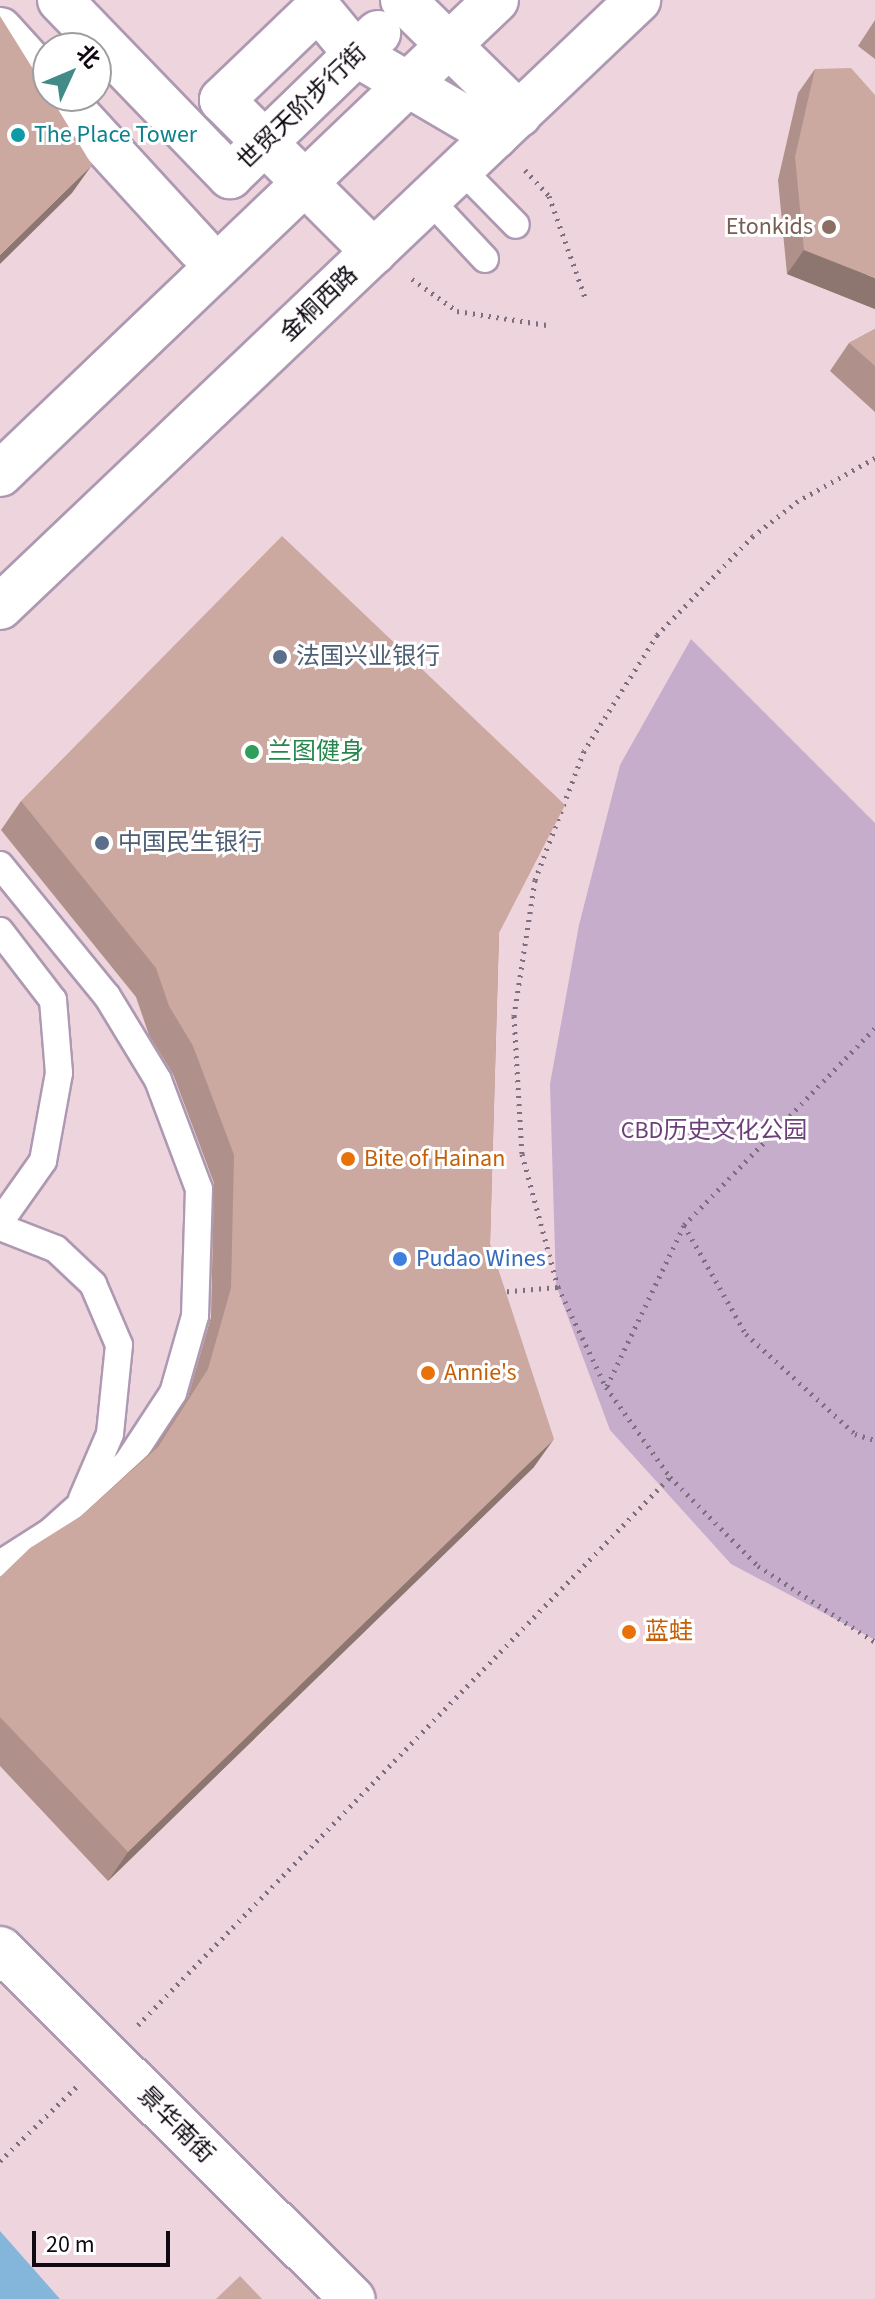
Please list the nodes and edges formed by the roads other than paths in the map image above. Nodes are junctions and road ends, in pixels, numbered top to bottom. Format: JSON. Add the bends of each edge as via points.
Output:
{"nodes":[{"id":1,"x":60,"y":0,"type":"edge"},
{"id":2,"x":346,"y":0,"type":"edge"},
{"id":3,"x":403,"y":0,"type":"edge"},
{"id":4,"x":496,"y":0,"type":"edge"},
{"id":5,"x":638,"y":0,"type":"edge"},
{"id":6,"x":0,"y":30,"type":"edge"},
{"id":7,"x":449,"y":45,"type":"junction"},
{"id":8,"x":356,"y":54,"type":"junction"},
{"id":9,"x":32,"y":65,"type":"edge"},
{"id":10,"x":408,"y":85,"type":"junction"},
{"id":11,"x":75,"y":112,"type":"edge"},
{"id":12,"x":507,"y":125,"type":"junction"},
{"id":13,"x":265,"y":142,"type":"junction"},
{"id":14,"x":461,"y":169,"type":"junction"},
{"id":15,"x":305,"y":182,"type":"junction"},
{"id":16,"x":429,"y":199,"type":"junction"},
{"id":17,"x":516,"y":225,"type":"dead end"},
{"id":18,"x":200,"y":249,"type":"dead end"},
{"id":19,"x":374,"y":252,"type":"junction"},
{"id":20,"x":485,"y":259,"type":"dead end"},
{"id":21,"x":0,"y":474,"type":"edge"},
{"id":22,"x":0,"y":607,"type":"edge"},
{"id":23,"x":0,"y":865,"type":"edge"},
{"id":24,"x":0,"y":931,"type":"edge"},
{"id":25,"x":0,"y":1225,"type":"edge"},
{"id":26,"x":79,"y":1506,"type":"junction"},
{"id":27,"x":0,"y":1564,"type":"edge"},
{"id":28,"x":0,"y":1949,"type":"edge"},
{"id":29,"x":353,"y":2299,"type":"edge"}],
"edges":[{"from":1,"to":13,"type":"street","name":"世贸天阶步行街","via":[[230,176]]},
{"from":2,"to":8,"type":"street","name":"世贸天阶步行街","via":[[378,33]]},
{"from":3,"to":7,"type":"street"},
{"from":4,"to":7,"type":"street"},
{"from":5,"to":12,"type":"street","name":"金桐西路"},
{"from":6,"to":9,"type":"street"},
{"from":7,"to":10,"type":"street"},
{"from":7,"to":12,"type":"street"},
{"from":8,"to":10,"type":"street"},
{"from":8,"to":13,"type":"street","name":"世贸天阶步行街"},
{"from":8,"to":13,"type":"street","via":[[318,8],[222,100]]},
{"from":10,"to":12,"type":"street"},
{"from":10,"to":15,"type":"street"},
{"from":11,"to":18,"type":"street"},
{"from":12,"to":14,"type":"street","name":"金桐西路"},
{"from":13,"to":15,"type":"street"},
{"from":14,"to":16,"type":"street","name":"金桐西路"},
{"from":14,"to":17,"type":"lane"},
{"from":15,"to":19,"type":"street"},
{"from":15,"to":21,"type":"street"},
{"from":16,"to":19,"type":"street","name":"金桐西路"},
{"from":16,"to":20,"type":"lane"},
{"from":19,"to":22,"type":"street","name":"金桐西路"},
{"from":23,"to":26,"type":"lane","via":[[107,996],[158,1080],[199,1189],[195,1316],[173,1393],[127,1463]]},
{"from":24,"to":25,"type":"lane","via":[[53,1000],[59,1073],[43,1161]]},
{"from":25,"to":26,"type":"lane","via":[[56,1249],[93,1284],[119,1345],[110,1434]]},
{"from":26,"to":27,"type":"lane"},
{"from":28,"to":29,"type":"street","name":"景华南街"}]}
